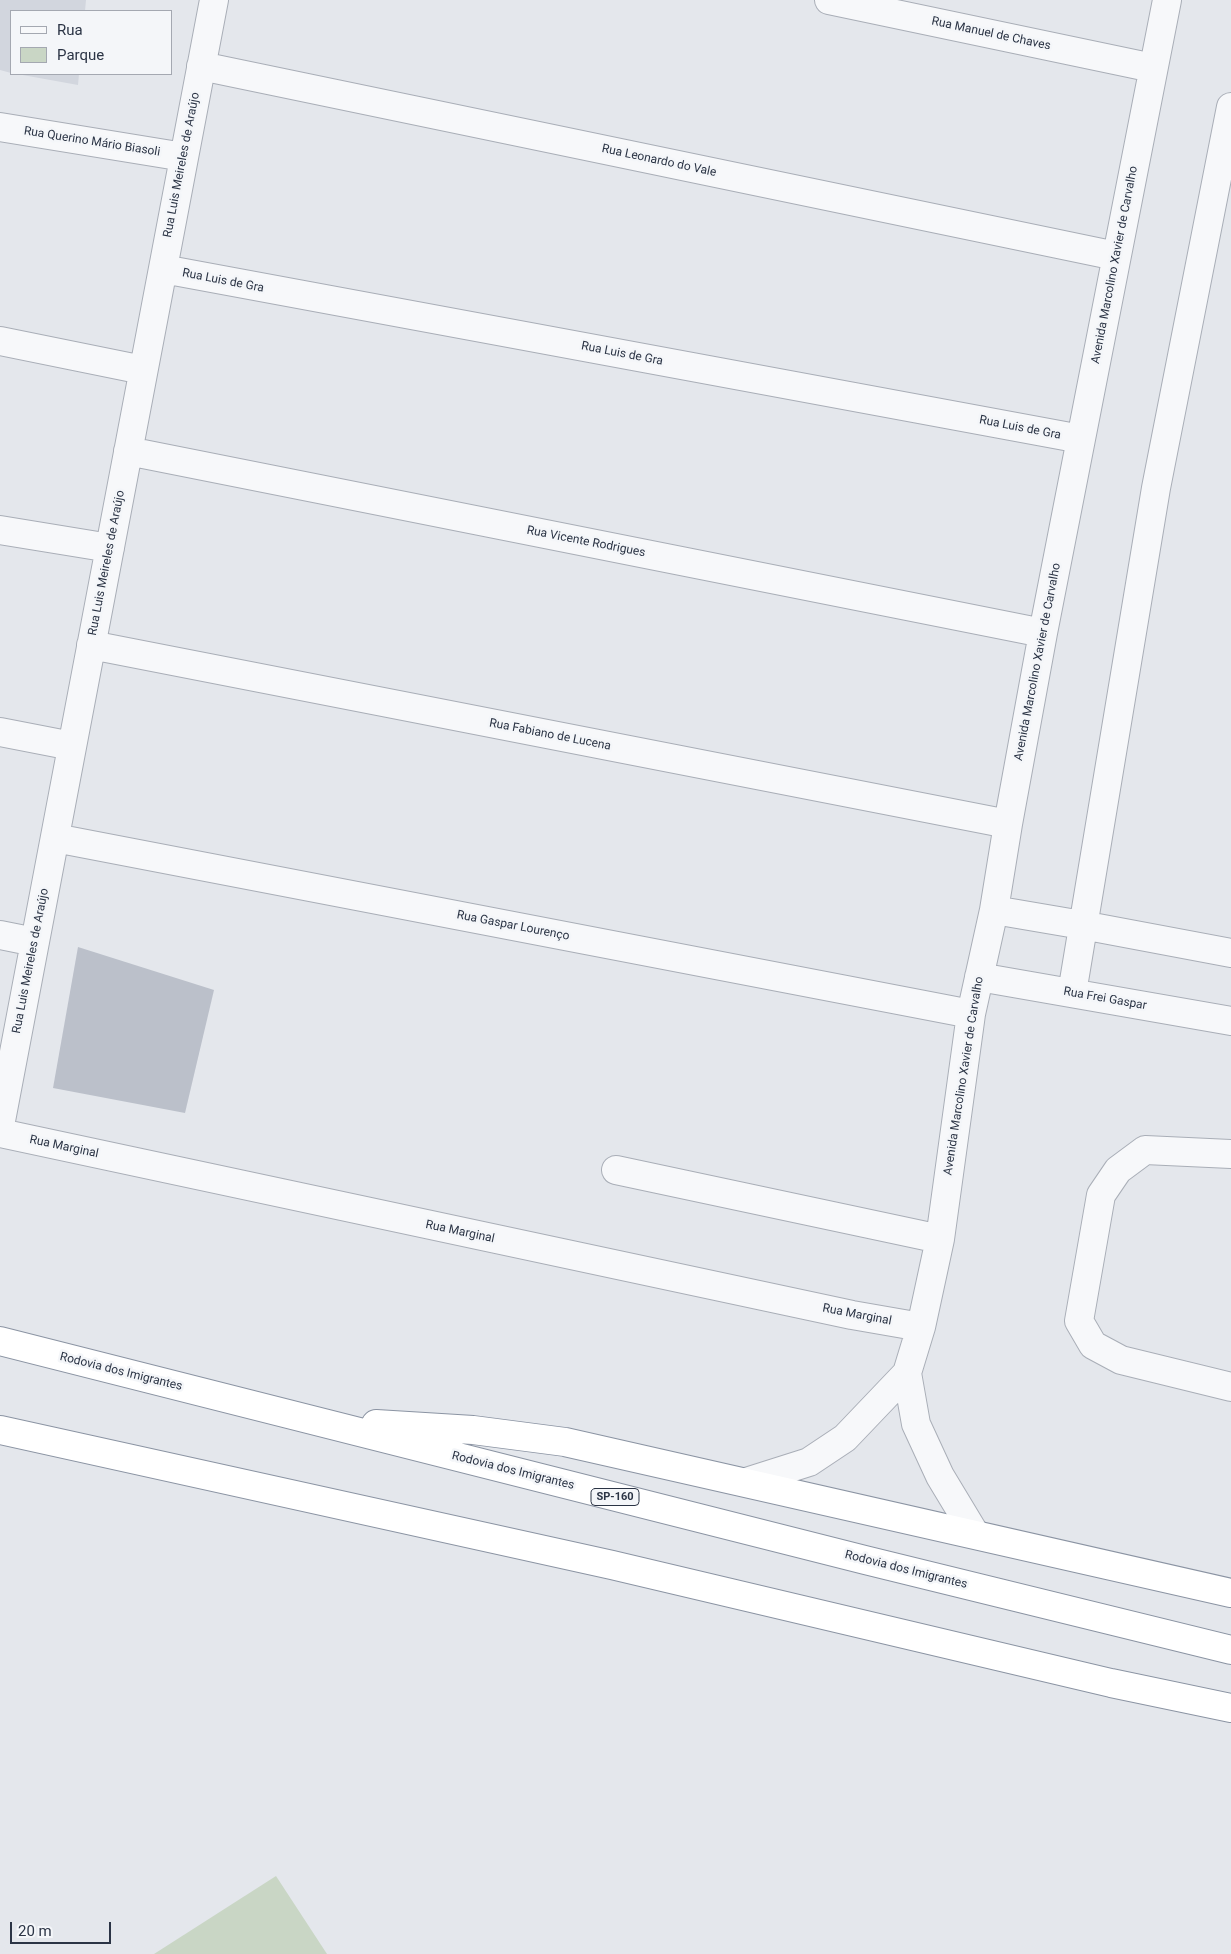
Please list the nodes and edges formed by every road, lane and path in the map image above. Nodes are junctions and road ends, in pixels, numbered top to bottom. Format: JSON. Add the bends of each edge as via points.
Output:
{"nodes":[{"id":1,"x":214,"y":0,"type":"edge"},
{"id":2,"x":829,"y":0,"type":"edge"},
{"id":3,"x":1166,"y":0,"type":"edge"},
{"id":4,"x":201,"y":66,"type":"junction"},
{"id":5,"x":1153,"y":68,"type":"junction"},
{"id":6,"x":1231,"y":107,"type":"edge"},
{"id":7,"x":0,"y":127,"type":"edge"},
{"id":8,"x":184,"y":157,"type":"junction"},
{"id":9,"x":1116,"y":256,"type":"junction"},
{"id":10,"x":163,"y":269,"type":"junction"},
{"id":11,"x":0,"y":341,"type":"edge"},
{"id":12,"x":143,"y":370,"type":"junction"},
{"id":13,"x":1080,"y":439,"type":"junction"},
{"id":14,"x":128,"y":451,"type":"junction"},
{"id":15,"x":0,"y":530,"type":"edge"},
{"id":16,"x":110,"y":548,"type":"junction"},
{"id":17,"x":1043,"y":634,"type":"junction"},
{"id":18,"x":91,"y":645,"type":"junction"},
{"id":19,"x":0,"y":732,"type":"edge"},
{"id":20,"x":72,"y":746,"type":"junction"},
{"id":21,"x":1008,"y":824,"type":"junction"},
{"id":22,"x":55,"y":838,"type":"junction"},
{"id":23,"x":994,"y":910,"type":"junction"},
{"id":24,"x":1082,"y":924,"type":"junction"},
{"id":25,"x":0,"y":935,"type":"edge"},
{"id":26,"x":35,"y":942,"type":"junction"},
{"id":27,"x":1231,"y":953,"type":"edge"},
{"id":28,"x":978,"y":977,"type":"junction"},
{"id":29,"x":1072,"y":993,"type":"junction"},
{"id":30,"x":971,"y":1014,"type":"junction"},
{"id":31,"x":1231,"y":1021,"type":"edge"},
{"id":32,"x":0,"y":1126,"type":"edge"},
{"id":33,"x":0,"y":1133,"type":"edge"},
{"id":34,"x":1231,"y":1154,"type":"edge"},
{"id":35,"x":616,"y":1170,"type":"dead end"},
{"id":36,"x":940,"y":1239,"type":"junction"},
{"id":37,"x":921,"y":1327,"type":"junction"},
{"id":38,"x":0,"y":1341,"type":"edge"},
{"id":39,"x":907,"y":1373,"type":"junction"},
{"id":40,"x":1231,"y":1387,"type":"edge"},
{"id":41,"x":314,"y":1421,"type":"junction"},
{"id":42,"x":0,"y":1430,"type":"edge"},
{"id":43,"x":746,"y":1482,"type":"junction"},
{"id":44,"x":975,"y":1534,"type":"junction"},
{"id":45,"x":1231,"y":1593,"type":"edge"},
{"id":46,"x":1231,"y":1650,"type":"edge"},
{"id":47,"x":1231,"y":1708,"type":"edge"}],
"edges":[{"from":1,"to":4,"type":"street","name":"Rua Luis Meireles de Araújo"},
{"from":2,"to":5,"type":"street","name":"Rua Manuel de Chaves"},
{"from":3,"to":5,"type":"street","name":"Avenida Marcolino Xavier de Carvalho"},
{"from":4,"to":8,"type":"street","name":"Rua Luis Meireles de Araújo"},
{"from":4,"to":9,"type":"street","name":"Rua Leonardo do Vale"},
{"from":5,"to":9,"type":"street","name":"Avenida Marcolino Xavier de Carvalho"},
{"from":6,"to":24,"type":"street","via":[[1156,488]]},
{"from":7,"to":8,"type":"street","name":"Rua Querino Mário Biasoli"},
{"from":8,"to":10,"type":"street","name":"Rua Luis Meireles de Araújo"},
{"from":9,"to":13,"type":"street","name":"Avenida Marcolino Xavier de Carvalho"},
{"from":10,"to":12,"type":"street","name":"Rua Luis Meireles de Araújo"},
{"from":10,"to":13,"type":"street","name":"Rua Luis de Gra"},
{"from":11,"to":12,"type":"street"},
{"from":12,"to":14,"type":"street","name":"Rua Luis Meireles de Araújo"},
{"from":13,"to":17,"type":"street","name":"Avenida Marcolino Xavier de Carvalho"},
{"from":14,"to":16,"type":"street","name":"Rua Luis Meireles de Araújo"},
{"from":14,"to":17,"type":"street","name":"Rua Vicente Rodrigues"},
{"from":15,"to":16,"type":"street"},
{"from":16,"to":18,"type":"street","name":"Rua Luis Meireles de Araújo"},
{"from":17,"to":21,"type":"street","name":"Avenida Marcolino Xavier de Carvalho"},
{"from":18,"to":20,"type":"street","name":"Rua Luis Meireles de Araújo"},
{"from":18,"to":21,"type":"street","name":"Rua Fabiano de Lucena"},
{"from":19,"to":20,"type":"street"},
{"from":20,"to":22,"type":"street","name":"Rua Luis Meireles de Araújo"},
{"from":21,"to":23,"type":"street","name":"Avenida Marcolino Xavier de Carvalho"},
{"from":22,"to":26,"type":"street","name":"Rua Luis Meireles de Araújo"},
{"from":22,"to":30,"type":"street","name":"Rua Gaspar Lourenço"},
{"from":23,"to":24,"type":"street"},
{"from":23,"to":28,"type":"street","name":"Avenida Marcolino Xavier de Carvalho"},
{"from":24,"to":27,"type":"street"},
{"from":24,"to":29,"type":"street"},
{"from":25,"to":26,"type":"street"},
{"from":26,"to":32,"type":"street","name":"Rua Luis Meireles de Araújo"},
{"from":28,"to":29,"type":"street","name":"Rua Frei Gaspar"},
{"from":28,"to":30,"type":"street","name":"Avenida Marcolino Xavier de Carvalho"},
{"from":29,"to":31,"type":"street","name":"Rua Frei Gaspar"},
{"from":30,"to":36,"type":"street","name":"Avenida Marcolino Xavier de Carvalho"},
{"from":33,"to":37,"type":"street","name":"Rua Marginal"},
{"from":34,"to":40,"type":"street","via":[[1145,1150],[1118,1170],[1101,1195],[1080,1321],[1093,1345],[1121,1360]]},
{"from":35,"to":36,"type":"street"},
{"from":36,"to":37,"type":"street","name":"Avenida Marcolino Xavier de Carvalho"},
{"from":37,"to":39,"type":"street","name":"Avenida Marcolino Xavier de Carvalho"},
{"from":38,"to":41,"type":"highway","name":"Rodovia dos Imigrantes","number":"SP-160"},
{"from":39,"to":43,"type":"street","via":[[844,1438],[809,1462]]},
{"from":39,"to":44,"type":"street","via":[[916,1424],[940,1476]]},
{"from":41,"to":43,"type":"highway","via":[[473,1430],[565,1442]]},
{"from":41,"to":46,"type":"highway","name":"Rodovia dos Imigrantes","number":"SP-160"},
{"from":42,"to":47,"type":"highway","via":[[612,1565],[1111,1683]]},
{"from":43,"to":44,"type":"highway"},
{"from":44,"to":45,"type":"highway"}]}
